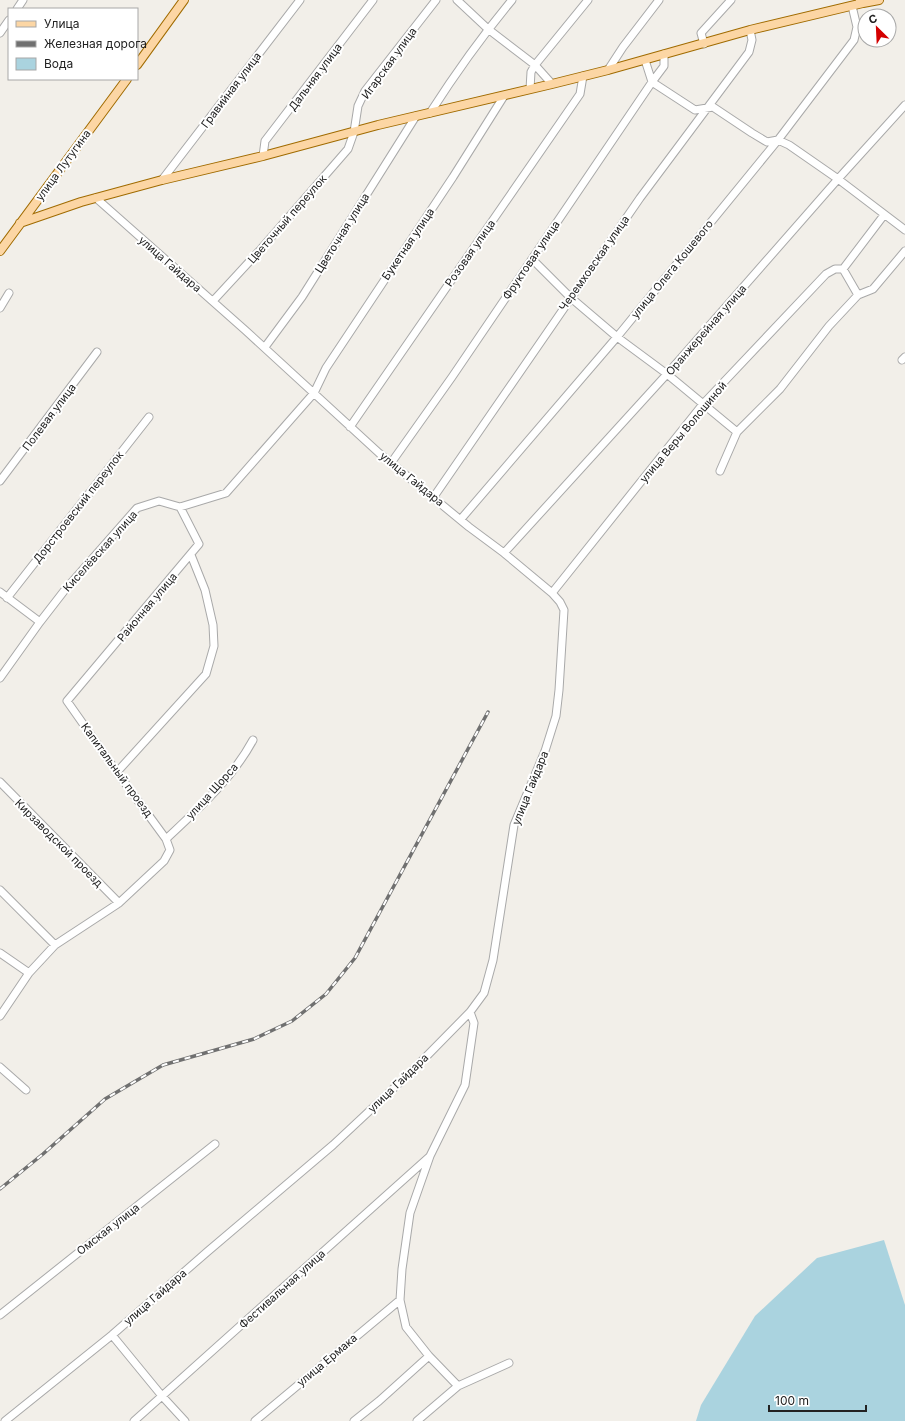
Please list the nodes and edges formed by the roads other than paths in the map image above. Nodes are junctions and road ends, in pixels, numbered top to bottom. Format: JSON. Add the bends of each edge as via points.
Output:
{"nodes":[{"id":1,"x":184,"y":0,"type":"edge"},
{"id":2,"x":300,"y":0,"type":"edge"},
{"id":3,"x":373,"y":0,"type":"edge"},
{"id":4,"x":436,"y":0,"type":"edge"},
{"id":5,"x":457,"y":0,"type":"edge"},
{"id":6,"x":512,"y":0,"type":"edge"},
{"id":7,"x":588,"y":0,"type":"edge"},
{"id":8,"x":659,"y":0,"type":"edge"},
{"id":9,"x":731,"y":0,"type":"edge"},
{"id":10,"x":879,"y":0,"type":"edge"},
{"id":11,"x":861,"y":2,"type":"edge"},
{"id":12,"x":852,"y":6,"type":"junction"},
{"id":13,"x":8,"y":21,"type":"edge"},
{"id":14,"x":488,"y":29,"type":"junction"},
{"id":15,"x":750,"y":30,"type":"junction"},
{"id":16,"x":0,"y":33,"type":"edge"},
{"id":17,"x":704,"y":44,"type":"junction"},
{"id":18,"x":664,"y":54,"type":"junction"},
{"id":19,"x":645,"y":60,"type":"junction"},
{"id":20,"x":138,"y":64,"type":"edge"},
{"id":21,"x":535,"y":65,"type":"junction"},
{"id":22,"x":608,"y":70,"type":"junction"},
{"id":23,"x":583,"y":76,"type":"junction"},
{"id":24,"x":126,"y":80,"type":"edge"},
{"id":25,"x":652,"y":82,"type":"junction"},
{"id":26,"x":552,"y":84,"type":"junction"},
{"id":27,"x":530,"y":90,"type":"junction"},
{"id":28,"x":504,"y":96,"type":"junction"},
{"id":29,"x":905,"y":105,"type":"edge"},
{"id":30,"x":707,"y":108,"type":"junction"},
{"id":31,"x":430,"y":113,"type":"junction"},
{"id":32,"x":416,"y":116,"type":"junction"},
{"id":33,"x":354,"y":132,"type":"junction"},
{"id":34,"x":778,"y":140,"type":"junction"},
{"id":35,"x":263,"y":156,"type":"junction"},
{"id":36,"x":838,"y":179,"type":"junction"},
{"id":37,"x":162,"y":180,"type":"junction"},
{"id":38,"x":96,"y":198,"type":"junction"},
{"id":39,"x":884,"y":214,"type":"junction"},
{"id":40,"x":20,"y":223,"type":"junction"},
{"id":41,"x":905,"y":230,"type":"edge"},
{"id":42,"x":0,"y":251,"type":"edge"},
{"id":43,"x":905,"y":251,"type":"edge"},
{"id":44,"x":532,"y":259,"type":"junction"},
{"id":45,"x":843,"y":269,"type":"junction"},
{"id":46,"x":10,"y":293,"type":"dead end"},
{"id":47,"x":858,"y":295,"type":"junction"},
{"id":48,"x":570,"y":298,"type":"junction"},
{"id":49,"x":213,"y":301,"type":"junction"},
{"id":50,"x":0,"y":308,"type":"edge"},
{"id":51,"x":617,"y":337,"type":"junction"},
{"id":52,"x":264,"y":347,"type":"junction"},
{"id":53,"x":97,"y":352,"type":"dead end"},
{"id":54,"x":667,"y":374,"type":"junction"},
{"id":55,"x":314,"y":393,"type":"junction"},
{"id":56,"x":704,"y":404,"type":"junction"},
{"id":57,"x":149,"y":418,"type":"dead end"},
{"id":58,"x":350,"y":427,"type":"junction"},
{"id":59,"x":737,"y":432,"type":"junction"},
{"id":60,"x":391,"y":463,"type":"junction"},
{"id":61,"x":720,"y":471,"type":"dead end"},
{"id":62,"x":0,"y":481,"type":"edge"},
{"id":63,"x":433,"y":498,"type":"junction"},
{"id":64,"x":180,"y":507,"type":"junction"},
{"id":65,"x":461,"y":519,"type":"junction"},
{"id":66,"x":504,"y":554,"type":"junction"},
{"id":67,"x":191,"y":555,"type":"junction"},
{"id":68,"x":0,"y":592,"type":"edge"},
{"id":69,"x":552,"y":593,"type":"junction"},
{"id":70,"x":7,"y":598,"type":"junction"},
{"id":71,"x":40,"y":622,"type":"junction"},
{"id":72,"x":0,"y":678,"type":"edge"},
{"id":73,"x":67,"y":701,"type":"joint"},
{"id":74,"x":253,"y":740,"type":"dead end"},
{"id":75,"x":117,"y":772,"type":"junction"},
{"id":76,"x":0,"y":782,"type":"edge"},
{"id":77,"x":166,"y":839,"type":"junction"},
{"id":78,"x":0,"y":890,"type":"edge"},
{"id":79,"x":119,"y":903,"type":"junction"},
{"id":80,"x":55,"y":945,"type":"junction"},
{"id":81,"x":0,"y":953,"type":"edge"},
{"id":82,"x":29,"y":973,"type":"junction"},
{"id":83,"x":470,"y":1012,"type":"junction"},
{"id":84,"x":0,"y":1016,"type":"edge"},
{"id":85,"x":0,"y":1067,"type":"edge"},
{"id":86,"x":26,"y":1090,"type":"dead end"},
{"id":87,"x":215,"y":1144,"type":"dead end"},
{"id":88,"x":430,"y":1156,"type":"junction"},
{"id":89,"x":400,"y":1300,"type":"junction"},
{"id":90,"x":0,"y":1315,"type":"edge"},
{"id":91,"x":112,"y":1336,"type":"junction"},
{"id":92,"x":429,"y":1356,"type":"junction"},
{"id":93,"x":509,"y":1363,"type":"dead end"},
{"id":94,"x":458,"y":1386,"type":"junction"},
{"id":95,"x":162,"y":1396,"type":"junction"},
{"id":96,"x":4,"y":1421,"type":"edge"},
{"id":97,"x":134,"y":1421,"type":"edge"},
{"id":98,"x":185,"y":1421,"type":"edge"},
{"id":99,"x":255,"y":1421,"type":"edge"},
{"id":100,"x":354,"y":1421,"type":"edge"},
{"id":101,"x":417,"y":1421,"type":"edge"}],
"edges":[{"from":1,"to":20,"type":"main road"},
{"from":2,"to":37,"type":"street","name":"Гравийная улица"},
{"from":3,"to":35,"type":"street","name":"Дальняя улица","via":[[266,141]]},
{"from":4,"to":33,"type":"street","name":"Игарская улица","via":[[365,92],[358,106]]},
{"from":5,"to":14,"type":"street"},
{"from":6,"to":14,"type":"street"},
{"from":7,"to":21,"type":"street"},
{"from":8,"to":22,"type":"street"},
{"from":9,"to":17,"type":"street","via":[[702,34]]},
{"from":10,"to":11,"type":"main road"},
{"from":11,"to":12,"type":"main road"},
{"from":12,"to":15,"type":"main road"},
{"from":12,"to":34,"type":"street","name":"улица Олега Кошевого","via":[[857,27],[854,40]]},
{"from":13,"to":16,"type":"street"},
{"from":14,"to":21,"type":"street"},
{"from":14,"to":31,"type":"street"},
{"from":15,"to":17,"type":"main road"},
{"from":15,"to":30,"type":"street","name":"Черемховская улица","via":[[752,40],[749,52]]},
{"from":17,"to":18,"type":"main road"},
{"from":18,"to":19,"type":"main road"},
{"from":18,"to":25,"type":"street","name":"Фруктовая улица","via":[[664,66]]},
{"from":19,"to":22,"type":"main road"},
{"from":19,"to":25,"type":"street"},
{"from":21,"to":26,"type":"street"},
{"from":21,"to":27,"type":"street","via":[[531,72]]},
{"from":22,"to":23,"type":"main road"},
{"from":23,"to":26,"type":"main road"},
{"from":23,"to":58,"type":"street","name":"Розовая улица","via":[[580,94]]},
{"from":24,"to":40,"type":"main road","name":"улица Лутугина"},
{"from":25,"to":30,"type":"street","via":[[695,110]]},
{"from":25,"to":44,"type":"street","name":"Фруктовая улица"},
{"from":26,"to":27,"type":"main road"},
{"from":27,"to":28,"type":"main road"},
{"from":28,"to":31,"type":"main road"},
{"from":28,"to":55,"type":"street","name":"Букетная улица","via":[[453,178],[326,368]]},
{"from":29,"to":36,"type":"street","name":"Оранжерейная улица"},
{"from":30,"to":34,"type":"street","via":[[713,107],[767,142]]},
{"from":30,"to":48,"type":"street","name":"Черемховская улица"},
{"from":31,"to":32,"type":"main road"},
{"from":32,"to":33,"type":"main road"},
{"from":32,"to":52,"type":"street","name":"Цветочная улица","via":[[302,297]]},
{"from":33,"to":35,"type":"main road"},
{"from":33,"to":49,"type":"street","name":"Цветочный переулок","via":[[348,149]]},
{"from":34,"to":36,"type":"street"},
{"from":34,"to":51,"type":"street","name":"улица Олега Кошевого"},
{"from":35,"to":37,"type":"main road"},
{"from":36,"to":39,"type":"street"},
{"from":36,"to":54,"type":"street","name":"Оранжерейная улица"},
{"from":37,"to":38,"type":"main road"},
{"from":38,"to":40,"type":"main road"},
{"from":38,"to":49,"type":"street","name":"улица Гайдара"},
{"from":39,"to":41,"type":"street"},
{"from":39,"to":45,"type":"street"},
{"from":40,"to":42,"type":"main road","name":"улица Лутугина"},
{"from":43,"to":47,"type":"street","via":[[874,289]]},
{"from":44,"to":48,"type":"street"},
{"from":44,"to":60,"type":"street","name":"Фруктовая улица"},
{"from":45,"to":47,"type":"street"},
{"from":45,"to":56,"type":"street","name":"улица Веры Волошиной","via":[[835,269],[826,274]]},
{"from":46,"to":50,"type":"street"},
{"from":47,"to":59,"type":"street","via":[[829,326],[780,389]]},
{"from":48,"to":51,"type":"street"},
{"from":48,"to":63,"type":"street","name":"Черемховская улица"},
{"from":49,"to":52,"type":"street","name":"улица Гайдара"},
{"from":51,"to":54,"type":"street"},
{"from":51,"to":65,"type":"street","name":"улица Олега Кошевого"},
{"from":52,"to":55,"type":"street","name":"улица Гайдара"},
{"from":53,"to":62,"type":"street","name":"Полевая улица"},
{"from":54,"to":56,"type":"street"},
{"from":54,"to":66,"type":"street","name":"Оранжерейная улица"},
{"from":55,"to":58,"type":"street","name":"улица Гайдара"},
{"from":55,"to":64,"type":"street","via":[[226,493]]},
{"from":56,"to":59,"type":"street"},
{"from":56,"to":69,"type":"street","name":"улица Веры Волошиной"},
{"from":57,"to":70,"type":"street","name":"Дорстроевский переулок"},
{"from":58,"to":60,"type":"street","name":"улица Гайдара"},
{"from":59,"to":61,"type":"street"},
{"from":60,"to":63,"type":"street","name":"улица Гайдара"},
{"from":63,"to":65,"type":"street","name":"улица Гайдара"},
{"from":64,"to":67,"type":"street","name":"Районная улица","via":[[199,544]]},
{"from":64,"to":71,"type":"street","name":"Киселёвская улица","via":[[159,501],[137,508]]},
{"from":65,"to":66,"type":"street","name":"улица Гайдара"},
{"from":66,"to":69,"type":"street","name":"улица Гайдара"},
{"from":67,"to":73,"type":"street","name":"Районная улица"},
{"from":67,"to":75,"type":"street","via":[[205,590],[213,625],[214,646],[206,674]]},
{"from":68,"to":70,"type":"street"},
{"from":69,"to":83,"type":"street","name":"улица Гайдара","via":[[564,610],[556,716],[545,751],[514,825],[491,968],[484,993]]},
{"from":70,"to":71,"type":"street"},
{"from":71,"to":72,"type":"street","name":"Киселёвская улица"},
{"from":73,"to":75,"type":"street","name":"Капитальный проезд"},
{"from":74,"to":77,"type":"street","name":"улица Щорса","via":[[230,774],[200,808]]},
{"from":75,"to":77,"type":"street","name":"Капитальный проезд"},
{"from":76,"to":79,"type":"street","name":"Кирзаводской проезд"},
{"from":77,"to":79,"type":"street","via":[[170,850],[164,861]]},
{"from":78,"to":80,"type":"street"},
{"from":79,"to":80,"type":"street"},
{"from":80,"to":82,"type":"street"},
{"from":81,"to":82,"type":"street"},
{"from":82,"to":84,"type":"street"},
{"from":83,"to":88,"type":"street","via":[[474,1023],[465,1085]]},
{"from":83,"to":91,"type":"street","name":"улица Гайдара","via":[[410,1073],[333,1144]]},
{"from":85,"to":86,"type":"street"},
{"from":87,"to":90,"type":"street","name":"Омская улица"},
{"from":88,"to":89,"type":"street","via":[[410,1213]]},
{"from":88,"to":95,"type":"street","name":"Фестивальная улица"},
{"from":89,"to":92,"type":"street","via":[[406,1327]]},
{"from":89,"to":99,"type":"street","name":"улица Ермака"},
{"from":91,"to":95,"type":"street"},
{"from":91,"to":96,"type":"street","name":"улица Гайдара"},
{"from":92,"to":94,"type":"street"},
{"from":92,"to":100,"type":"street"},
{"from":93,"to":94,"type":"street"},
{"from":94,"to":101,"type":"street"},
{"from":95,"to":97,"type":"street","name":"Фестивальная улица"},
{"from":95,"to":98,"type":"street"}]}
